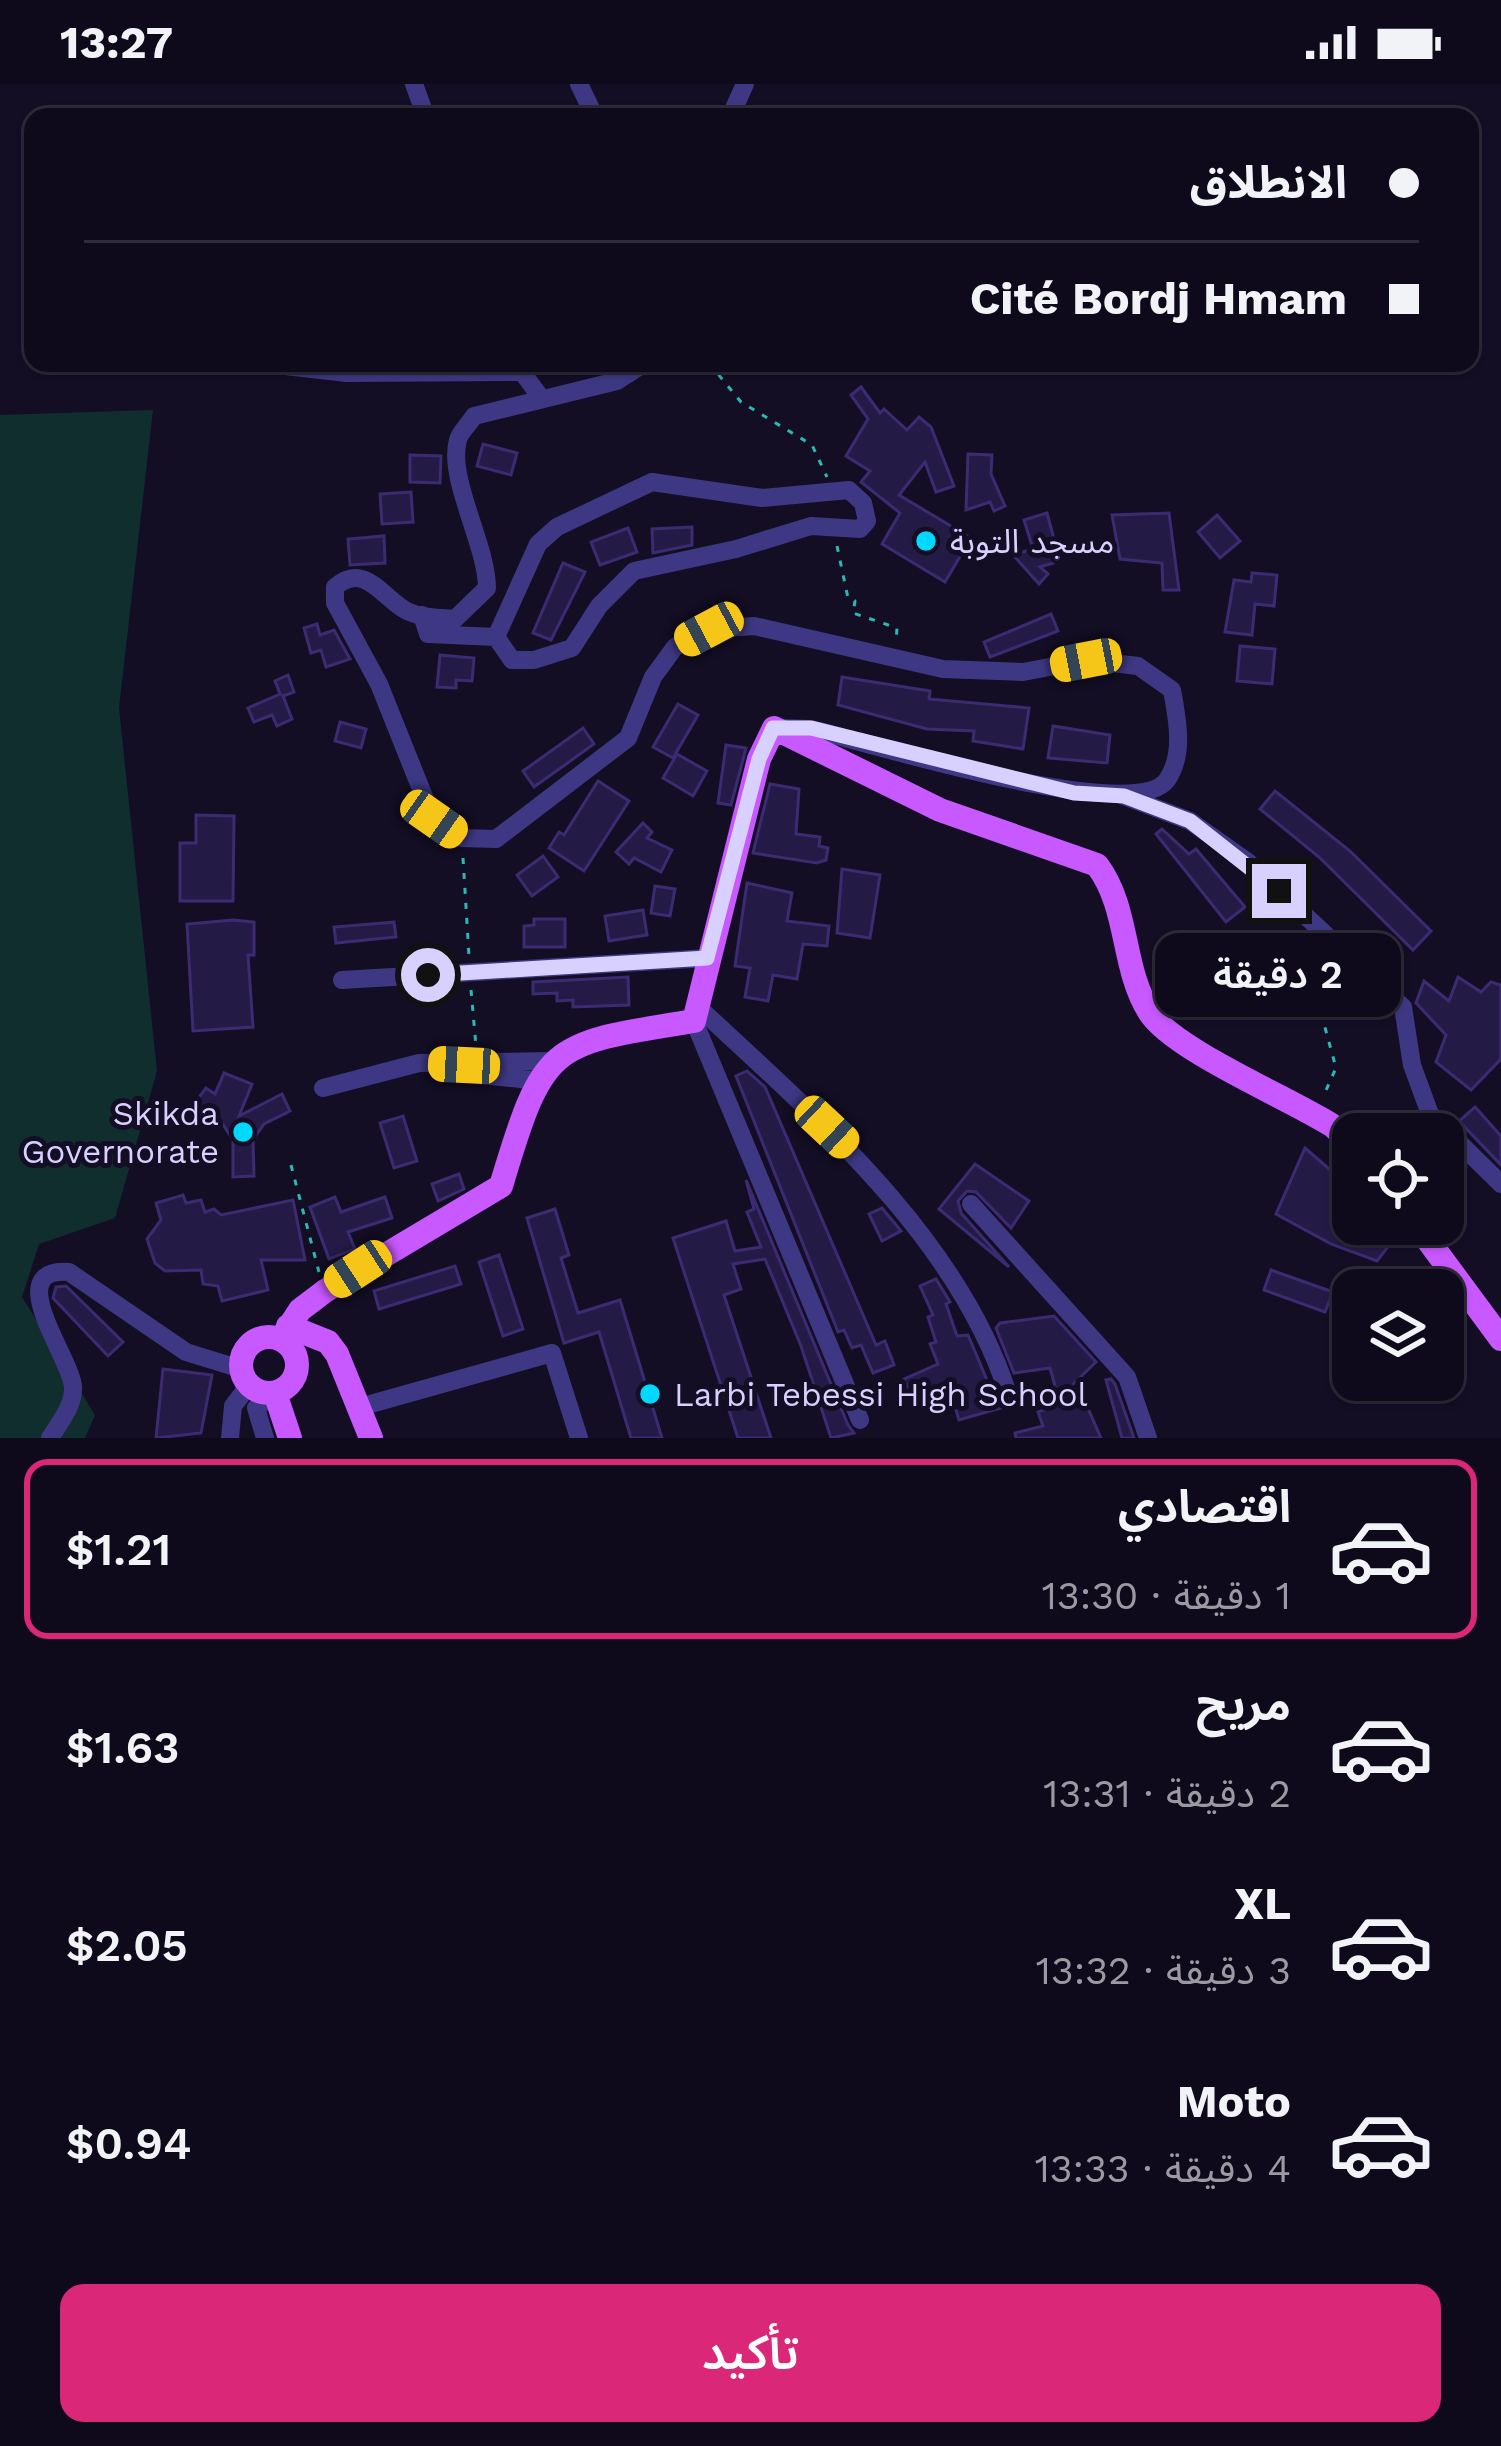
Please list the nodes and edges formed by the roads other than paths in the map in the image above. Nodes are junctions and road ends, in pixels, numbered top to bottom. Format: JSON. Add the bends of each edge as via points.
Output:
{"nodes":[{"id":1,"x":341,"y":372,"type":"edge"},
{"id":2,"x":522,"y":372,"type":"edge"},
{"id":3,"x":522,"y":372,"type":"edge"},
{"id":4,"x":632,"y":372,"type":"edge"},
{"id":5,"x":542,"y":399,"type":"junction"},
{"id":6,"x":422,"y":615,"type":"junction"},
{"id":7,"x":496,"y":638,"type":"junction"},
{"id":8,"x":773,"y":728,"type":"junction"},
{"id":9,"x":1124,"y":796,"type":"junction"},
{"id":10,"x":707,"y":958,"type":"junction"},
{"id":11,"x":342,"y":980,"type":"dead end"},
{"id":12,"x":695,"y":1013,"type":"junction"},
{"id":13,"x":546,"y":1071,"type":"junction"},
{"id":14,"x":323,"y":1088,"type":"dead end"},
{"id":15,"x":1332,"y":1128,"type":"edge"},
{"id":16,"x":1501,"y":1184,"type":"edge"},
{"id":17,"x":971,"y":1204,"type":"dead end"},
{"id":18,"x":1432,"y":1245,"type":"edge"},
{"id":19,"x":322,"y":1283,"type":"junction"},
{"id":20,"x":285,"y":1333,"type":"junction"},
{"id":21,"x":1501,"y":1339,"type":"edge"},
{"id":22,"x":328,"y":1342,"type":"junction"},
{"id":23,"x":245,"y":1377,"type":"junction"},
{"id":24,"x":275,"y":1393,"type":"junction"},
{"id":25,"x":1008,"y":1394,"type":"dead end"},
{"id":26,"x":360,"y":1407,"type":"junction"},
{"id":27,"x":860,"y":1420,"type":"dead end"},
{"id":28,"x":50,"y":1438,"type":"edge"},
{"id":29,"x":230,"y":1438,"type":"edge"},
{"id":30,"x":265,"y":1438,"type":"edge"},
{"id":31,"x":290,"y":1438,"type":"edge"},
{"id":32,"x":371,"y":1438,"type":"edge"},
{"id":33,"x":579,"y":1438,"type":"edge"},
{"id":34,"x":1148,"y":1438,"type":"edge"}],
"edges":[{"from":1,"to":2,"type":"street"},
{"from":3,"to":5,"type":"street"},
{"from":4,"to":5,"type":"street"},
{"from":5,"to":6,"type":"street","via":[[474,416],[458,439],[487,588],[455,620]]},
{"from":6,"to":7,"type":"street","via":[[428,634]]},
{"from":6,"to":9,"type":"street","via":[[364,579],[334,587],[434,819],[461,838],[496,839],[628,738],[675,647],[709,629],[754,626],[943,669],[1023,672],[1086,660],[1138,666],[1172,690],[1180,734],[1168,779]]},
{"from":7,"to":7,"type":"street","via":[[538,544],[557,526],[652,482],[762,498],[849,490],[863,503],[860,529],[811,526],[634,571],[557,656],[512,660]]},
{"from":8,"to":9,"type":"street","via":[[811,728],[1074,793]]},
{"from":8,"to":10,"type":"main road"},
{"from":8,"to":15,"type":"main road","via":[[940,810],[1097,865],[1112,884],[1152,1016]]},
{"from":9,"to":16,"type":"street","via":[[1190,821],[1248,862],[1403,1007],[1430,1114]]},
{"from":10,"to":11,"type":"street"},
{"from":10,"to":12,"type":"main road"},
{"from":12,"to":13,"type":"main road","via":[[576,1042]]},
{"from":12,"to":25,"type":"street","via":[[860,1157],[974,1312]]},
{"from":12,"to":27,"type":"street"},
{"from":13,"to":14,"type":"street","via":[[419,1063]]},
{"from":13,"to":19,"type":"main road","via":[[501,1186]]},
{"from":17,"to":34,"type":"street","via":[[1126,1377]]},
{"from":18,"to":21,"type":"main road"},
{"from":19,"to":20,"type":"main road"},
{"from":19,"to":22,"type":"main road"},
{"from":20,"to":22,"type":"main road"},
{"from":20,"to":23,"type":"main road","via":[[244,1352]]},
{"from":20,"to":24,"type":"main road","via":[[297,1368]]},
{"from":22,"to":26,"type":"main road"},
{"from":23,"to":24,"type":"main road"},
{"from":23,"to":28,"type":"street","via":[[186,1352],[69,1272],[49,1274],[35,1288],[33,1308],[71,1375],[73,1394]]},
{"from":23,"to":29,"type":"street"},
{"from":24,"to":30,"type":"street","via":[[256,1408]]},
{"from":24,"to":31,"type":"main road"},
{"from":26,"to":32,"type":"main road"},
{"from":26,"to":33,"type":"street","via":[[552,1353]]}]}
